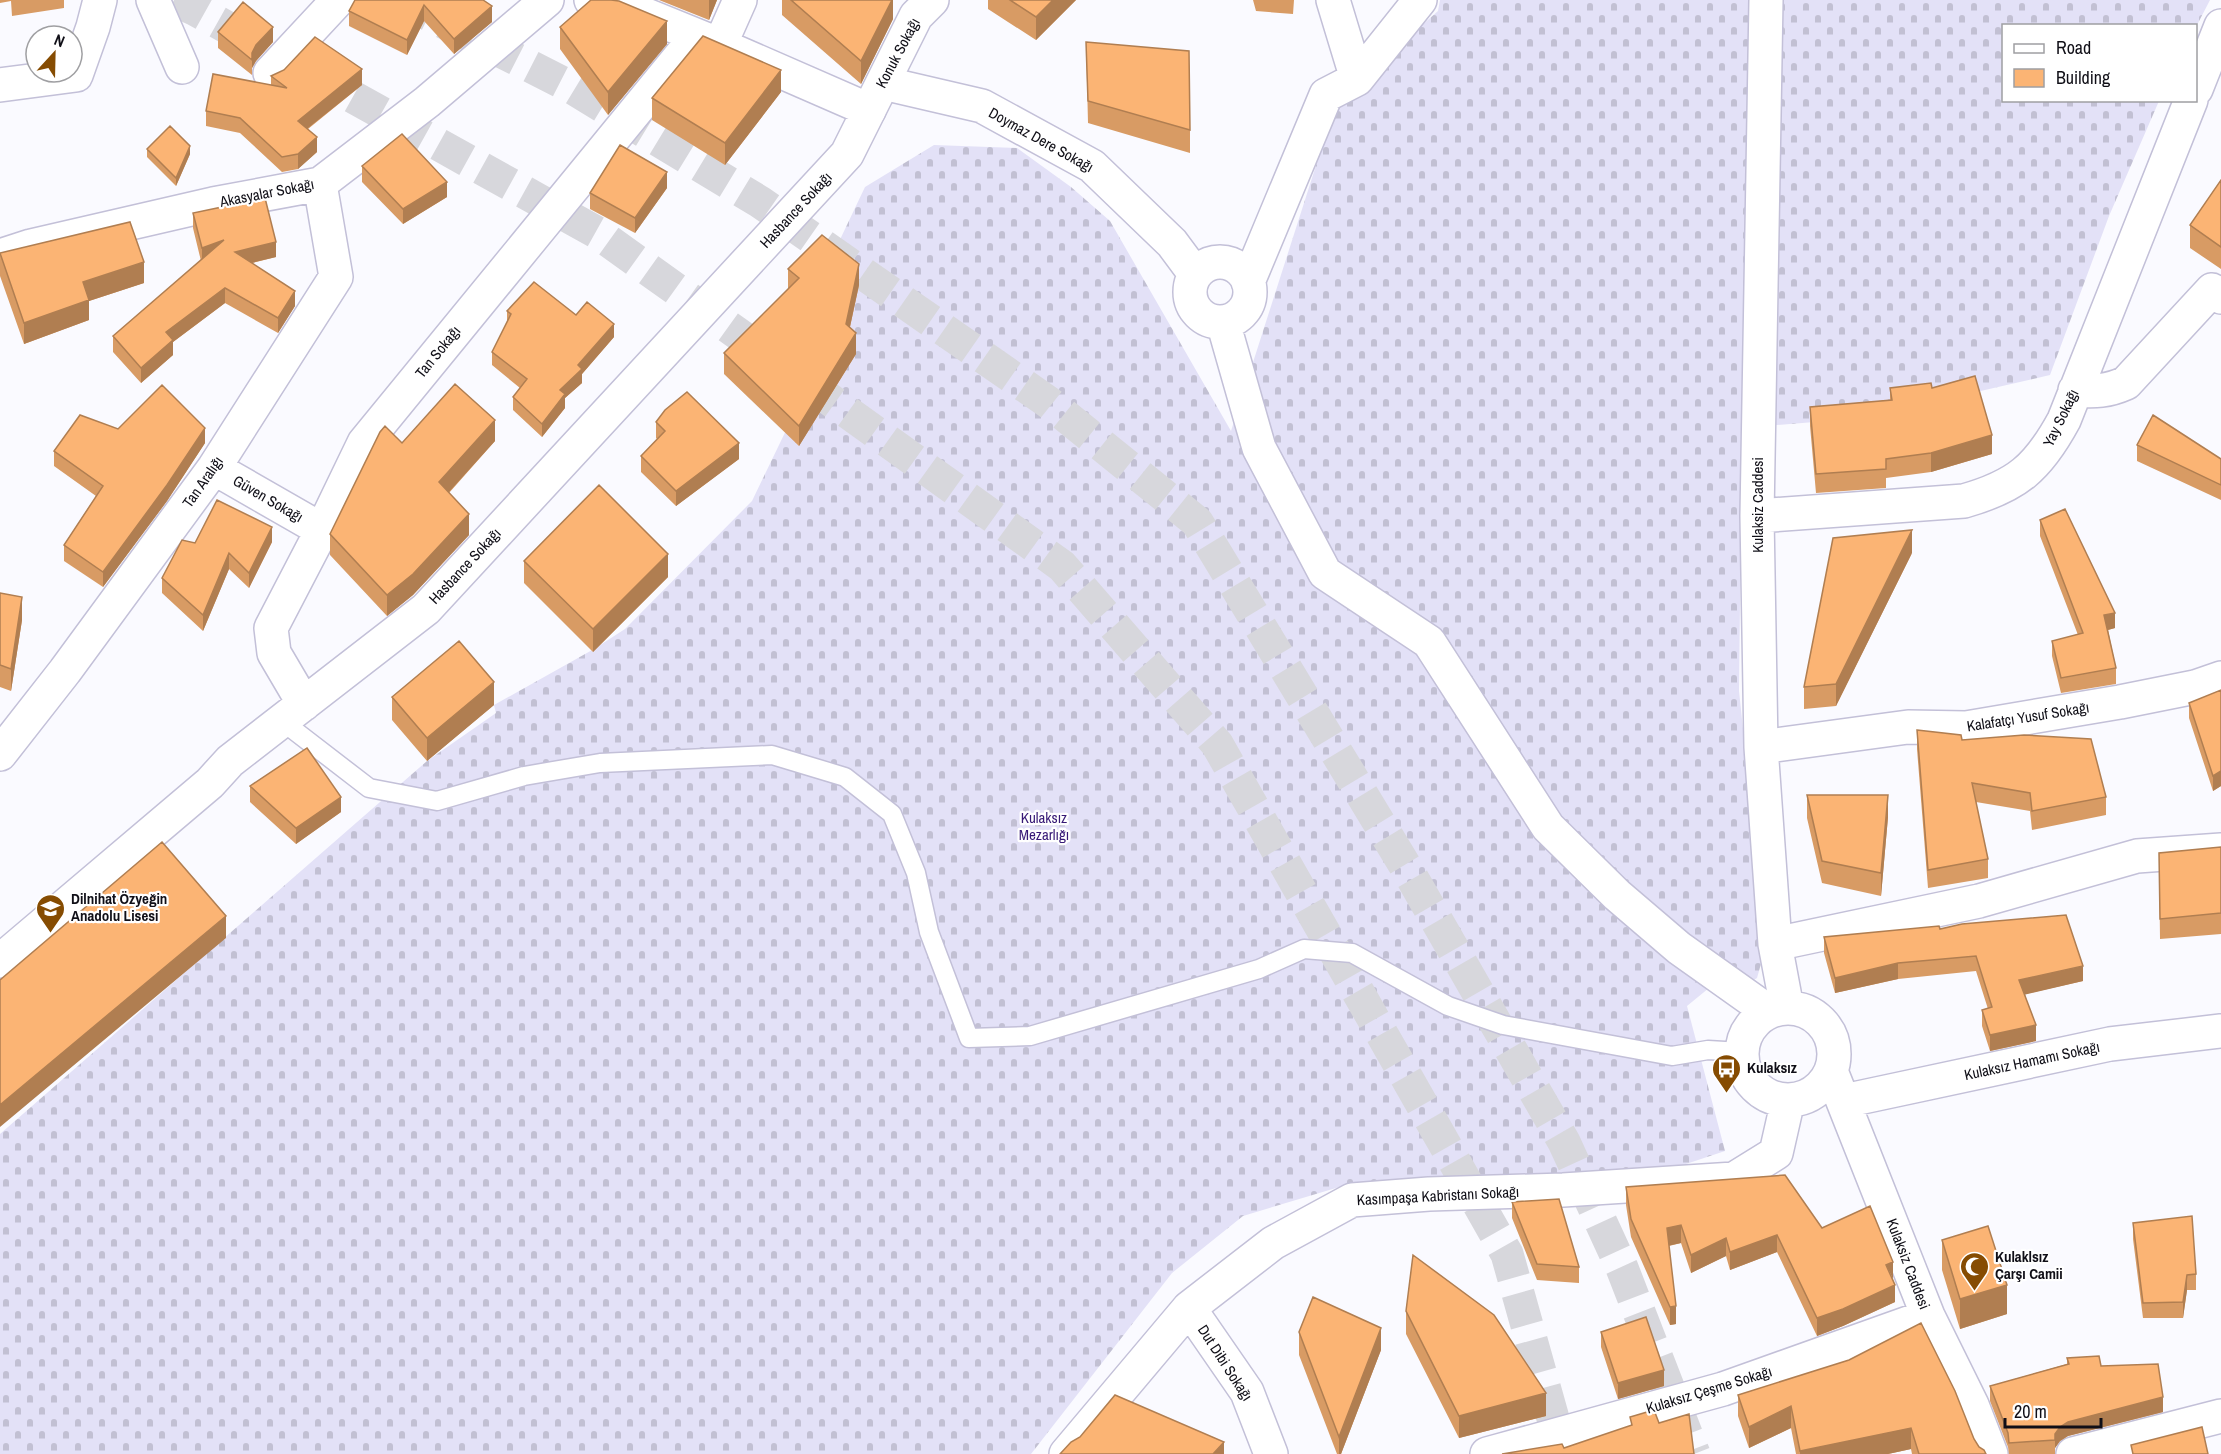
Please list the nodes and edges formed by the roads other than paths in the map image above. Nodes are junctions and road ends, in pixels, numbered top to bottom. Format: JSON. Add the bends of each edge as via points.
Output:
{"nodes":[{"id":1,"x":100,"y":0,"type":"edge"},
{"id":2,"x":153,"y":0,"type":"edge"},
{"id":3,"x":338,"y":0,"type":"edge"},
{"id":4,"x":548,"y":0,"type":"edge"},
{"id":5,"x":591,"y":0,"type":"edge"},
{"id":6,"x":741,"y":0,"type":"edge"},
{"id":7,"x":932,"y":0,"type":"edge"},
{"id":8,"x":1333,"y":0,"type":"edge"},
{"id":9,"x":1420,"y":0,"type":"edge"},
{"id":10,"x":1766,"y":0,"type":"edge"},
{"id":11,"x":2221,"y":26,"type":"edge"},
{"id":12,"x":708,"y":40,"type":"junction"},
{"id":13,"x":182,"y":67,"type":"dead end"},
{"id":14,"x":270,"y":73,"type":"dead end"},
{"id":15,"x":1357,"y":79,"type":"junction"},
{"id":16,"x":0,"y":85,"type":"edge"},
{"id":17,"x":2197,"y":86,"type":"edge"},
{"id":18,"x":876,"y":96,"type":"junction"},
{"id":19,"x":2190,"y":102,"type":"edge"},
{"id":20,"x":320,"y":184,"type":"junction"},
{"id":21,"x":0,"y":256,"type":"edge"},
{"id":22,"x":1195,"y":274,"type":"junction"},
{"id":23,"x":1248,"y":282,"type":"junction"},
{"id":24,"x":2221,"y":297,"type":"edge"},
{"id":25,"x":1222,"y":322,"type":"junction"},
{"id":26,"x":2075,"y":390,"type":"junction"},
{"id":27,"x":214,"y":468,"type":"junction"},
{"id":28,"x":1757,"y":516,"type":"junction"},
{"id":29,"x":322,"y":530,"type":"junction"},
{"id":30,"x":2221,"y":678,"type":"edge"},
{"id":31,"x":293,"y":712,"type":"junction"},
{"id":32,"x":13,"y":716,"type":"edge"},
{"id":33,"x":1761,"y":747,"type":"junction"},
{"id":34,"x":0,"y":754,"type":"edge"},
{"id":35,"x":2221,"y":850,"type":"edge"},
{"id":36,"x":1775,"y":944,"type":"junction"},
{"id":37,"x":0,"y":961,"type":"edge"},
{"id":38,"x":1778,"y":1010,"type":"junction"},
{"id":39,"x":2221,"y":1031,"type":"edge"},
{"id":40,"x":1742,"y":1052,"type":"junction"},
{"id":41,"x":1831,"y":1071,"type":"junction"},
{"id":42,"x":1788,"y":1100,"type":"junction"},
{"id":43,"x":1844,"y":1101,"type":"junction"},
{"id":44,"x":1189,"y":1308,"type":"junction"},
{"id":45,"x":1928,"y":1316,"type":"junction"},
{"id":46,"x":2221,"y":1416,"type":"edge"},
{"id":47,"x":1066,"y":1454,"type":"edge"},
{"id":48,"x":1271,"y":1454,"type":"edge"},
{"id":49,"x":1487,"y":1454,"type":"edge"},
{"id":50,"x":1991,"y":1454,"type":"edge"},
{"id":51,"x":2073,"y":1454,"type":"edge"}],
"edges":[{"from":1,"to":16,"type":"street","via":[[76,75]]},
{"from":2,"to":13,"type":"street"},
{"from":3,"to":14,"type":"street"},
{"from":4,"to":20,"type":"street","name":"Akasyalar Sokağı","via":[[427,102]]},
{"from":5,"to":12,"type":"street","name":"Doymaz Dere Sokağı","via":[[624,6]]},
{"from":6,"to":12,"type":"street","name":"Tan Sokağı"},
{"from":7,"to":18,"type":"street","name":"Konuk Sokağı","via":[[916,16]]},
{"from":8,"to":15,"type":"street"},
{"from":9,"to":15,"type":"street"},
{"from":10,"to":28,"type":"street","name":"Kulaksiz Caddesi"},
{"from":11,"to":17,"type":"street"},
{"from":12,"to":18,"type":"street","name":"Doymaz Dere Sokağı"},
{"from":12,"to":29,"type":"street","name":"Tan Sokağı","via":[[364,443]]},
{"from":15,"to":23,"type":"street","via":[[1326,95]]},
{"from":18,"to":22,"type":"street","name":"Doymaz Dere Sokağı","via":[[982,106],[1092,165],[1172,243]]},
{"from":18,"to":31,"type":"street","name":"Hasbance Sokağı","via":[[847,154],[426,609]]},
{"from":19,"to":26,"type":"street","name":"Yay Sokağı"},
{"from":20,"to":21,"type":"street","name":"Akasyalar Sokağı","via":[[213,204]]},
{"from":20,"to":27,"type":"street","name":"Tan Aralığı","via":[[336,277]]},
{"from":22,"to":23,"type":"street","via":[[1220,261],[1243,272]]},
{"from":22,"to":25,"type":"street","via":[[1189,293],[1192,304],[1203,316]]},
{"from":23,"to":25,"type":"street","via":[[1250,292],[1243,311]]},
{"from":24,"to":26,"type":"street","via":[[2212,290],[2126,383],[2097,393]]},
{"from":25,"to":38,"type":"street","via":[[1259,448],[1325,573],[1429,642],[1548,827],[1617,895],[1679,948]]},
{"from":26,"to":28,"type":"street","name":"Yay Sokağı","via":[[2049,447],[2031,467],[1989,494],[1964,501]]},
{"from":27,"to":29,"type":"street","name":"Güven Sokağı"},
{"from":27,"to":32,"type":"street","name":"Tan Aralığı","via":[[65,671]]},
{"from":28,"to":33,"type":"street","name":"Kulaksiz Caddesi"},
{"from":29,"to":31,"type":"street","name":"Tan Sokağı","via":[[271,628],[274,652]]},
{"from":30,"to":33,"type":"street","name":"Kalafatçı Yusuf Sokağı","via":[[2130,700],[1966,728],[1908,727]]},
{"from":31,"to":37,"type":"street","name":"Hasbance Sokağı","via":[[230,760],[210,783]]},
{"from":31,"to":40,"type":"lane","via":[[369,788],[437,801],[524,776],[600,763],[772,755],[845,777],[892,814],[916,873],[929,932],[969,1038],[1030,1036],[1259,969],[1304,949],[1352,953],[1448,1006],[1503,1025],[1672,1056],[1708,1050]]},
{"from":32,"to":34,"type":"street","name":"Tan Aralığı"},
{"from":33,"to":36,"type":"street","name":"Kulaksiz Caddesi"},
{"from":35,"to":36,"type":"street","via":[[2138,856],[1979,901]]},
{"from":36,"to":38,"type":"street","name":"Kulaksiz Caddesi"},
{"from":38,"to":40,"type":"street","via":[[1758,1018],[1749,1028]]},
{"from":38,"to":41,"type":"street","via":[[1802,1010],[1826,1028],[1832,1042]]},
{"from":39,"to":43,"type":"street","name":"Kulaksız Hamamı Sokağı","via":[[2110,1044]]},
{"from":40,"to":42,"type":"street","via":[[1744,1067],[1760,1091]]},
{"from":41,"to":42,"type":"street","via":[[1814,1092]]},
{"from":41,"to":43,"type":"street","name":"Kulaksiz Caddesi"},
{"from":42,"to":44,"type":"street","name":"Kasımpaşa Kabristanı Sokağı","via":[[1776,1153],[1734,1179],[1352,1200],[1273,1243]]},
{"from":43,"to":45,"type":"street","name":"Kulaksiz Caddesi"},
{"from":44,"to":47,"type":"street","name":"Kasımpaşa Kabristanı Sokağı"},
{"from":44,"to":48,"type":"street","name":"Dut Dibi Sokağı","via":[[1246,1392]]},
{"from":45,"to":49,"type":"street","name":"Kulaksız Çeşme Sokağı","via":[[1723,1389]]},
{"from":45,"to":50,"type":"street","name":"Kulaksiz Caddesi","via":[[1972,1405]]},
{"from":46,"to":51,"type":"street"}]}
